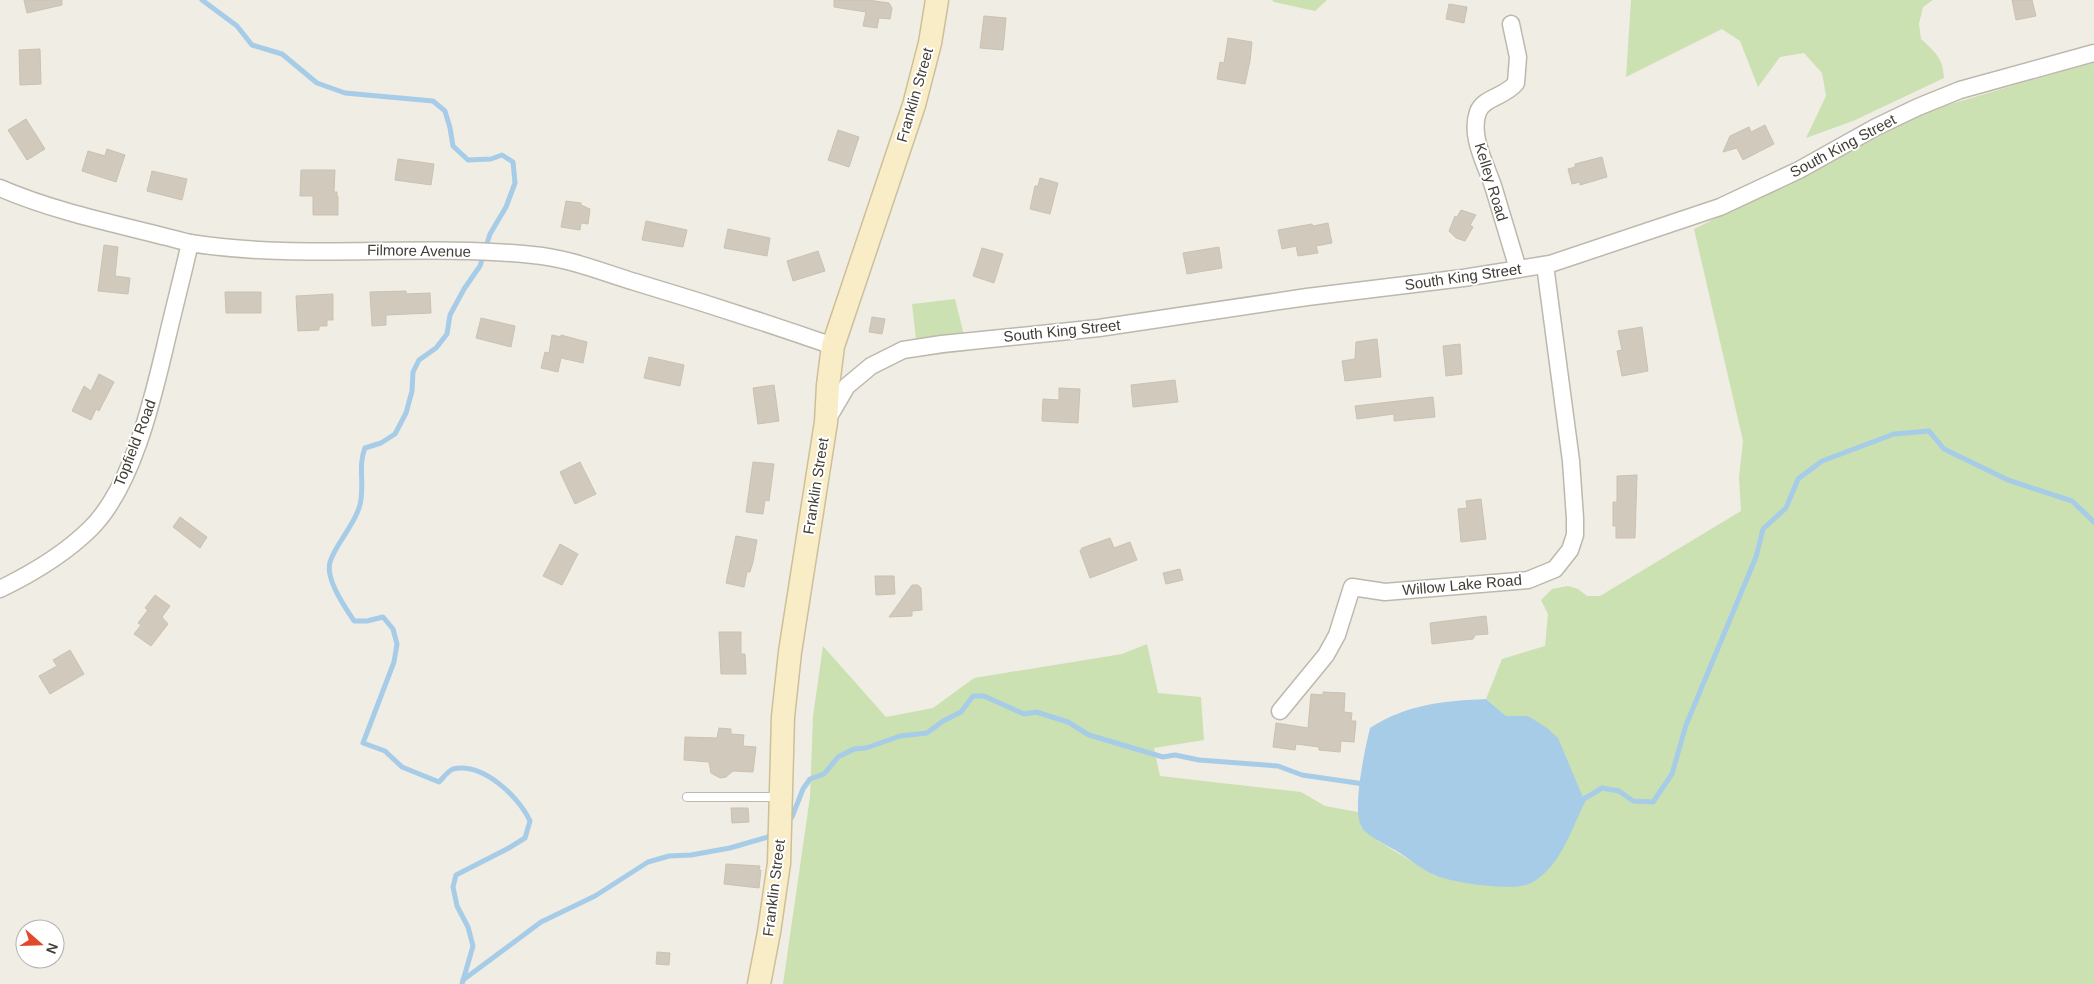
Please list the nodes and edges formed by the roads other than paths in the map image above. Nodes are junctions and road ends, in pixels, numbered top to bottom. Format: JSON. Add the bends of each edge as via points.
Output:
{"nodes":[{"id":1,"x":937,"y":0,"type":"edge"},
{"id":2,"x":1511,"y":24,"type":"dead end"},
{"id":3,"x":2094,"y":53,"type":"edge"},
{"id":4,"x":0,"y":188,"type":"edge"},
{"id":5,"x":190,"y":243,"type":"junction"},
{"id":6,"x":1545,"y":265,"type":"junction"},
{"id":7,"x":1518,"y":270,"type":"junction"},
{"id":8,"x":833,"y":346,"type":"junction"},
{"id":9,"x":826,"y":422,"type":"junction"},
{"id":10,"x":0,"y":589,"type":"edge"},
{"id":11,"x":1280,"y":711,"type":"dead end"},
{"id":12,"x":687,"y":797,"type":"dead end"},
{"id":13,"x":780,"y":798,"type":"junction"},
{"id":14,"x":759,"y":984,"type":"edge"}],
"edges":[{"from":1,"to":8,"type":"main road","name":"Franklin Street","via":[[914,105]]},
{"from":2,"to":7,"type":"street","name":"Kelley Road","via":[[1518,58],[1516,83],[1506,94],[1483,105],[1478,112],[1476,132]]},
{"from":3,"to":6,"type":"street","name":"South King Street","via":[[1960,90],[1876,127],[1799,170],[1720,207]]},
{"from":4,"to":5,"type":"street","name":"Filmore Avenue","via":[[18,196]]},
{"from":5,"to":8,"type":"street","name":"Filmore Avenue","via":[[258,250],[534,255],[733,311]]},
{"from":5,"to":10,"type":"street","name":"Topfield Road","via":[[143,431],[111,502],[92,527],[66,550],[46,565]]},
{"from":6,"to":7,"type":"street","name":"South King Street"},
{"from":6,"to":11,"type":"street","name":"Willow Lake Road","via":[[1571,461],[1575,535],[1570,550],[1555,569],[1528,580],[1385,592],[1352,587],[1337,635],[1326,655]]},
{"from":7,"to":9,"type":"street","name":"South King Street","via":[[1100,328],[903,350],[871,366],[847,386]]},
{"from":8,"to":9,"type":"main road","name":"Franklin Street"},
{"from":9,"to":13,"type":"main road","name":"Franklin Street","via":[[790,652],[783,717]]},
{"from":12,"to":13,"type":"lane"},
{"from":13,"to":14,"type":"main road","name":"Franklin Street","via":[[777,880]]}]}
